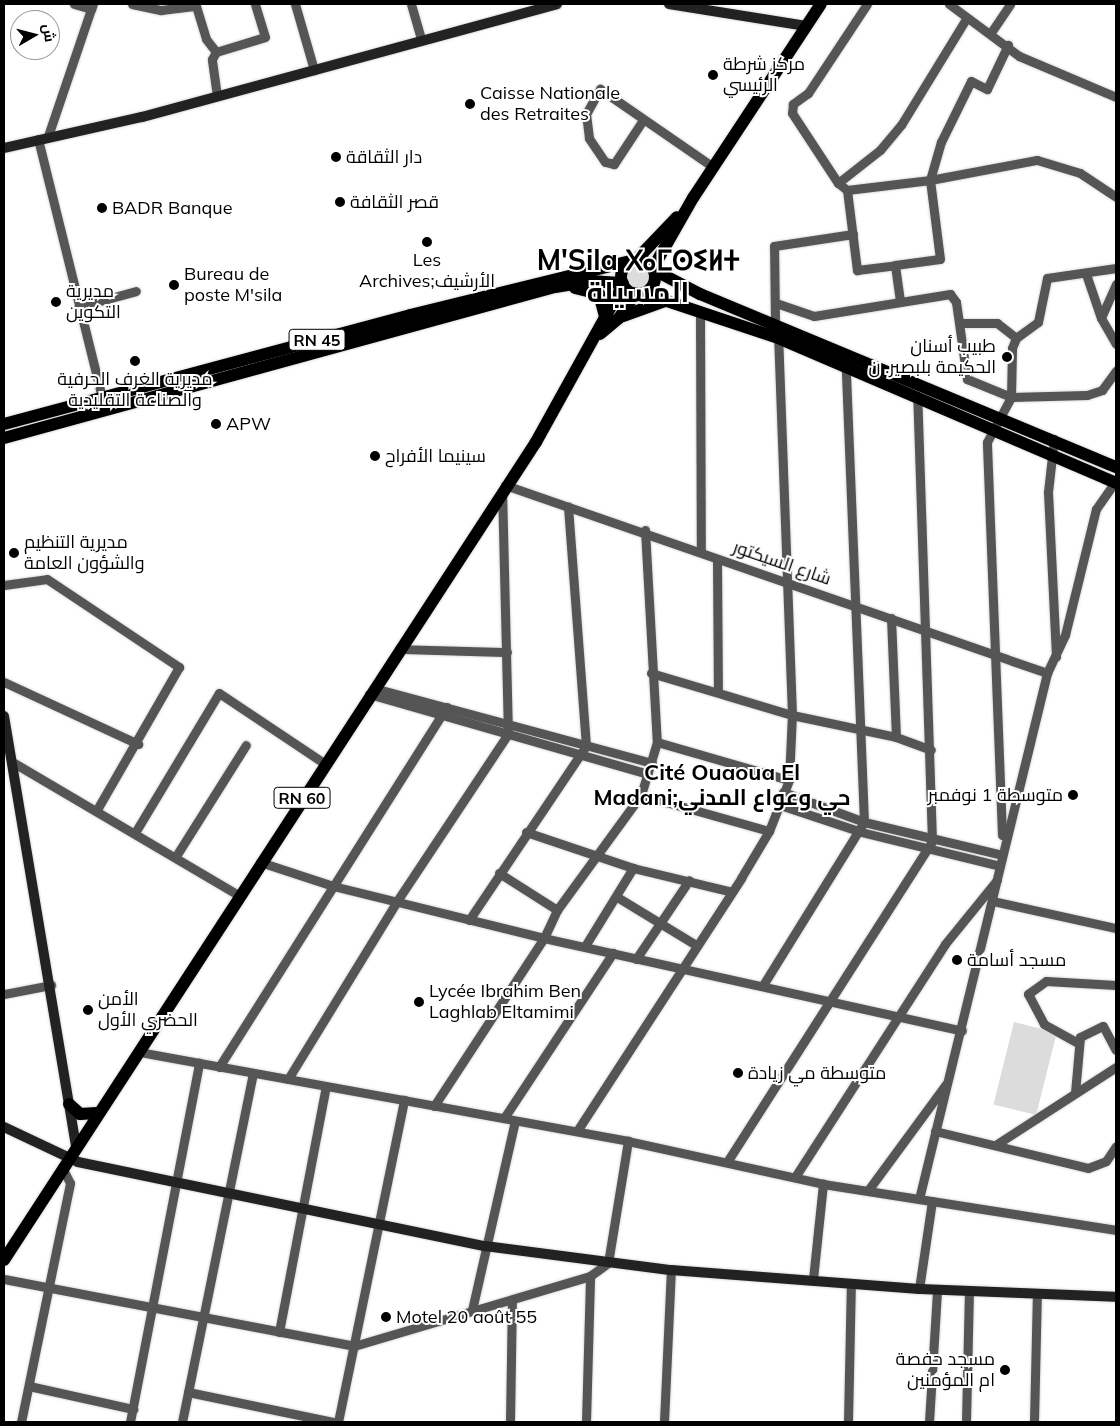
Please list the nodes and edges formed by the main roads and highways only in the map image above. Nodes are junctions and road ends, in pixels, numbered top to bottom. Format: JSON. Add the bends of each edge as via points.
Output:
{"nodes":[{"id":1,"x":821,"y":4,"type":"edge"},
{"id":2,"x":693,"y":198,"type":"junction"},
{"id":3,"x":672,"y":237,"type":"junction"},
{"id":4,"x":657,"y":238,"type":"junction"},
{"id":5,"x":634,"y":260,"type":"junction"},
{"id":6,"x":654,"y":269,"type":"junction"},
{"id":7,"x":591,"y":270,"type":"junction"},
{"id":8,"x":678,"y":280,"type":"junction"},
{"id":9,"x":623,"y":284,"type":"junction"},
{"id":10,"x":555,"y":287,"type":"junction"},
{"id":11,"x":640,"y":293,"type":"junction"},
{"id":12,"x":668,"y":300,"type":"junction"},
{"id":13,"x":605,"y":318,"type":"junction"},
{"id":14,"x":619,"y":318,"type":"junction"},
{"id":15,"x":598,"y":336,"type":"junction"},
{"id":16,"x":154,"y":384,"type":"junction"},
{"id":17,"x":157,"y":396,"type":"junction"},
{"id":18,"x":4,"y":424,"type":"edge"},
{"id":19,"x":4,"y":438,"type":"edge"},
{"id":20,"x":1116,"y":467,"type":"edge"},
{"id":21,"x":1116,"y":482,"type":"edge"},
{"id":22,"x":69,"y":1104,"type":"road end"},
{"id":23,"x":98,"y":1113,"type":"junction"},
{"id":24,"x":4,"y":1260,"type":"edge"}],
"edges":[{"from":1,"to":2,"type":"main road"},
{"from":2,"to":3,"type":"main road"},
{"from":2,"to":4,"type":"main road"},
{"from":3,"to":6,"type":"main road"},
{"from":3,"to":8,"type":"main road","via":[[669,259]]},
{"from":4,"to":5,"type":"main road"},
{"from":4,"to":7,"type":"main road"},
{"from":5,"to":6,"type":"main road"},
{"from":5,"to":7,"type":"main road","number":"RN 45"},
{"from":5,"to":9,"type":"main road","via":[[624,268]]},
{"from":6,"to":8,"type":"main road"},
{"from":6,"to":11,"type":"main road","via":[[654,284]]},
{"from":7,"to":16,"type":"main road","number":"RN 45"},
{"from":8,"to":20,"type":"main road","via":[[700,294]]},
{"from":9,"to":10,"type":"main road","number":"RN 45","via":[[591,281]]},
{"from":9,"to":11,"type":"main road"},
{"from":9,"to":13,"type":"main road","number":"RN 60"},
{"from":10,"to":13,"type":"main road","via":[[595,291],[605,303]]},
{"from":10,"to":17,"type":"main road","number":"RN 45"},
{"from":11,"to":12,"type":"main road"},
{"from":11,"to":14,"type":"main road","number":"RN 60"},
{"from":12,"to":14,"type":"main road","via":[[644,305]]},
{"from":12,"to":21,"type":"main road","via":[[778,338],[1050,451]]},
{"from":13,"to":15,"type":"main road","number":"RN 60"},
{"from":14,"to":15,"type":"main road","number":"RN 60"},
{"from":15,"to":23,"type":"main road","number":"RN 60","via":[[504,488]]},
{"from":16,"to":17,"type":"main road"},
{"from":16,"to":18,"type":"main road","number":"RN 45"},
{"from":17,"to":19,"type":"main road","number":"RN 45"},
{"from":22,"to":23,"type":"main road","via":[[80,1114]]},
{"from":23,"to":24,"type":"main road","number":"RN 60"}]}
